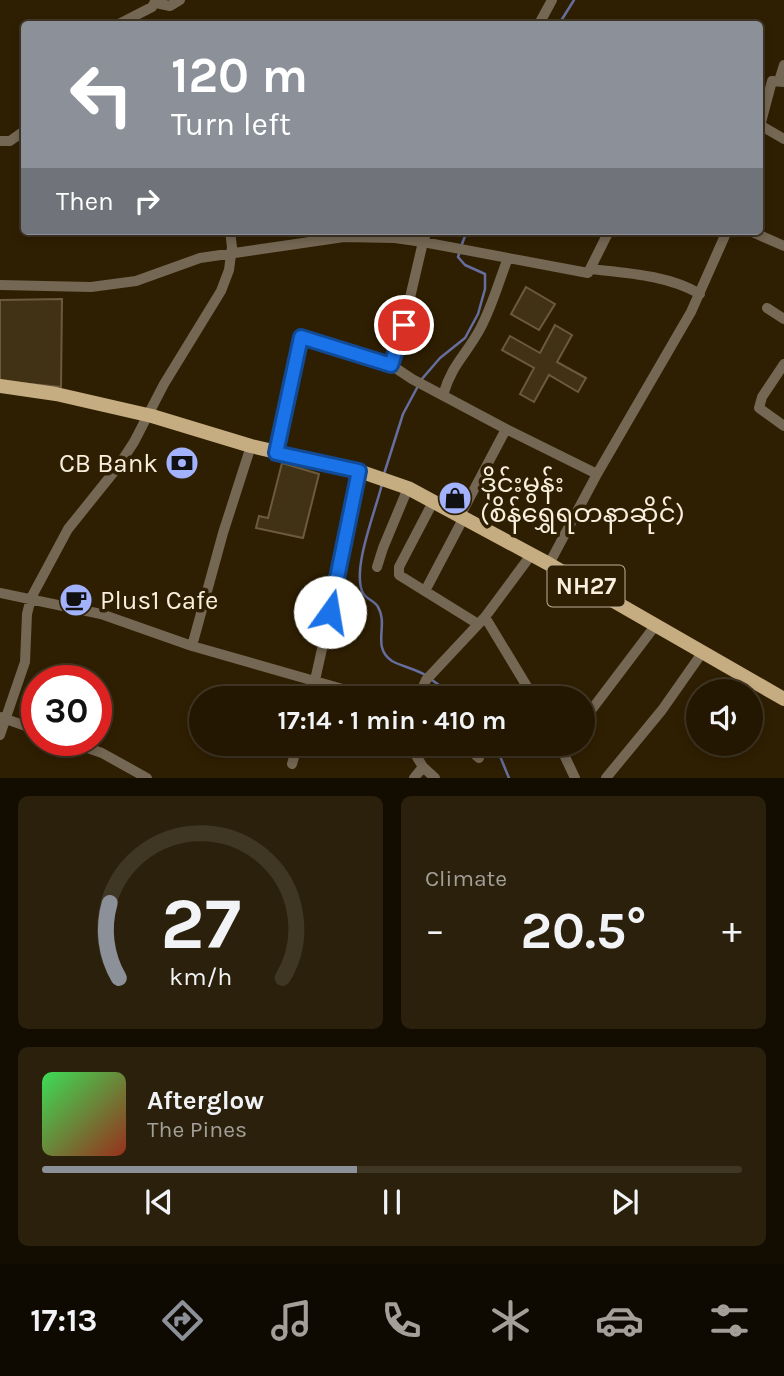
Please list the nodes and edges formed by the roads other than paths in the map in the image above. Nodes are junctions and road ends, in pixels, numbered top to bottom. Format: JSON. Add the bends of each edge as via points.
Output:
{"nodes":[{"id":1,"x":180,"y":0,"type":"edge"},
{"id":2,"x":552,"y":0,"type":"edge"},
{"id":3,"x":156,"y":1,"type":"edge"},
{"id":4,"x":125,"y":21,"type":"edge"},
{"id":5,"x":541,"y":21,"type":"edge"},
{"id":6,"x":784,"y":65,"type":"edge"},
{"id":7,"x":782,"y":82,"type":"edge"},
{"id":8,"x":763,"y":115,"type":"edge"},
{"id":9,"x":763,"y":128,"type":"edge"},
{"id":10,"x":21,"y":133,"type":"edge"},
{"id":11,"x":784,"y":139,"type":"edge"},
{"id":12,"x":0,"y":141,"type":"edge"},
{"id":13,"x":230,"y":235,"type":"edge"},
{"id":14,"x":606,"y":235,"type":"edge"},
{"id":15,"x":725,"y":235,"type":"edge"},
{"id":16,"x":759,"y":235,"type":"edge"},
{"id":17,"x":425,"y":237,"type":"edge"},
{"id":18,"x":784,"y":246,"type":"edge"},
{"id":19,"x":232,"y":253,"type":"junction"},
{"id":20,"x":508,"y":258,"type":"junction"},
{"id":21,"x":590,"y":270,"type":"junction"},
{"id":22,"x":0,"y":285,"type":"edge"},
{"id":23,"x":700,"y":294,"type":"junction"},
{"id":24,"x":767,"y":308,"type":"dead end"},
{"id":25,"x":784,"y":319,"type":"edge"},
{"id":26,"x":784,"y":364,"type":"edge"},
{"id":27,"x":391,"y":365,"type":"junction"},
{"id":28,"x":0,"y":386,"type":"edge"},
{"id":29,"x":443,"y":395,"type":"junction"},
{"id":30,"x":146,"y":415,"type":"junction"},
{"id":31,"x":784,"y":426,"type":"edge"},
{"id":32,"x":506,"y":429,"type":"junction"},
{"id":33,"x":251,"y":446,"type":"junction"},
{"id":34,"x":276,"y":453,"type":"junction"},
{"id":35,"x":597,"y":474,"type":"junction"},
{"id":36,"x":371,"y":475,"type":"junction"},
{"id":37,"x":408,"y":488,"type":"junction"},
{"id":38,"x":433,"y":502,"type":"junction"},
{"id":39,"x":462,"y":517,"type":"junction"},
{"id":40,"x":531,"y":555,"type":"junction"},
{"id":41,"x":549,"y":565,"type":"junction"},
{"id":42,"x":377,"y":567,"type":"dead end"},
{"id":43,"x":425,"y":591,"type":"junction"},
{"id":44,"x":0,"y":593,"type":"edge"},
{"id":45,"x":31,"y":598,"type":"junction"},
{"id":46,"x":481,"y":621,"type":"junction"},
{"id":47,"x":655,"y":626,"type":"junction"},
{"id":48,"x":192,"y":646,"type":"junction"},
{"id":49,"x":702,"y":653,"type":"junction"},
{"id":50,"x":316,"y":681,"type":"junction"},
{"id":51,"x":315,"y":686,"type":"edge"},
{"id":52,"x":333,"y":686,"type":"edge"},
{"id":53,"x":424,"y":686,"type":"edge"},
{"id":54,"x":526,"y":686,"type":"edge"},
{"id":55,"x":784,"y":699,"type":"edge"},
{"id":56,"x":595,"y":705,"type":"edge"},
{"id":57,"x":2,"y":718,"type":"edge"},
{"id":58,"x":21,"y":725,"type":"edge"},
{"id":59,"x":0,"y":735,"type":"edge"},
{"id":60,"x":107,"y":756,"type":"edge"},
{"id":61,"x":294,"y":756,"type":"edge"},
{"id":62,"x":417,"y":756,"type":"edge"},
{"id":63,"x":477,"y":756,"type":"edge"},
{"id":64,"x":566,"y":756,"type":"edge"},
{"id":65,"x":479,"y":758,"type":"dead end"},
{"id":66,"x":292,"y":764,"type":"dead end"},
{"id":67,"x":423,"y":766,"type":"junction"},
{"id":68,"x":147,"y":778,"type":"edge"},
{"id":69,"x":414,"y":778,"type":"edge"},
{"id":70,"x":435,"y":778,"type":"edge"},
{"id":71,"x":575,"y":778,"type":"edge"},
{"id":72,"x":606,"y":778,"type":"edge"}],
"edges":[{"from":1,"to":3,"type":"street","via":[[170,6]]},
{"from":2,"to":5,"type":"street"},
{"from":3,"to":4,"type":"street"},
{"from":6,"to":7,"type":"street"},
{"from":7,"to":8,"type":"street","via":[[772,81]]},
{"from":9,"to":11,"type":"street"},
{"from":10,"to":12,"type":"street","via":[[10,141]]},
{"from":13,"to":19,"type":"street"},
{"from":14,"to":21,"type":"street"},
{"from":15,"to":23,"type":"street"},
{"from":16,"to":18,"type":"street"},
{"from":17,"to":19,"type":"street","via":[[344,237]]},
{"from":17,"to":20,"type":"street","via":[[459,250]]},
{"from":17,"to":27,"type":"street"},
{"from":19,"to":22,"type":"street","via":[[200,258],[136,281],[90,287]]},
{"from":19,"to":30,"type":"street","via":[[221,291]]},
{"from":20,"to":21,"type":"street","via":[[588,274]]},
{"from":20,"to":29,"type":"street","via":[[480,330],[456,362]]},
{"from":21,"to":23,"type":"street","via":[[666,280]]},
{"from":23,"to":35,"type":"street"},
{"from":24,"to":25,"type":"street"},
{"from":26,"to":31,"type":"street","via":[[759,408]]},
{"from":27,"to":29,"type":"street"},
{"from":27,"to":34,"type":"street","via":[[301,337]]},
{"from":28,"to":30,"type":"main road","number":"NH27"},
{"from":29,"to":32,"type":"street"},
{"from":30,"to":33,"type":"main road","number":"NH27"},
{"from":30,"to":45,"type":"street","via":[[117,468],[68,529]]},
{"from":32,"to":35,"type":"street"},
{"from":32,"to":39,"type":"street"},
{"from":33,"to":34,"type":"main road","number":"NH27"},
{"from":33,"to":48,"type":"street"},
{"from":34,"to":36,"type":"main road","number":"NH27"},
{"from":35,"to":41,"type":"street"},
{"from":36,"to":37,"type":"main road","number":"NH27"},
{"from":36,"to":50,"type":"street"},
{"from":37,"to":38,"type":"main road","number":"NH27"},
{"from":37,"to":42,"type":"street"},
{"from":38,"to":39,"type":"main road","number":"NH27"},
{"from":38,"to":43,"type":"street","via":[[400,568],[400,575]]},
{"from":39,"to":40,"type":"main road","number":"NH27"},
{"from":39,"to":43,"type":"street"},
{"from":40,"to":41,"type":"main road","number":"NH27"},
{"from":40,"to":46,"type":"street"},
{"from":41,"to":47,"type":"main road","number":"NH27"},
{"from":43,"to":46,"type":"street"},
{"from":44,"to":45,"type":"street"},
{"from":45,"to":48,"type":"street","via":[[101,614]]},
{"from":45,"to":57,"type":"street","via":[[25,662]]},
{"from":46,"to":53,"type":"street"},
{"from":46,"to":54,"type":"street"},
{"from":47,"to":49,"type":"main road","number":"NH27"},
{"from":47,"to":56,"type":"street"},
{"from":48,"to":50,"type":"street"},
{"from":49,"to":55,"type":"main road","number":"NH27"},
{"from":49,"to":72,"type":"street"},
{"from":50,"to":51,"type":"street"},
{"from":50,"to":52,"type":"street"},
{"from":57,"to":58,"type":"street"},
{"from":57,"to":59,"type":"street"},
{"from":60,"to":68,"type":"street"},
{"from":61,"to":66,"type":"street"},
{"from":62,"to":67,"type":"street"},
{"from":63,"to":65,"type":"street"},
{"from":64,"to":71,"type":"street"},
{"from":67,"to":69,"type":"street"},
{"from":67,"to":70,"type":"street"}]}
